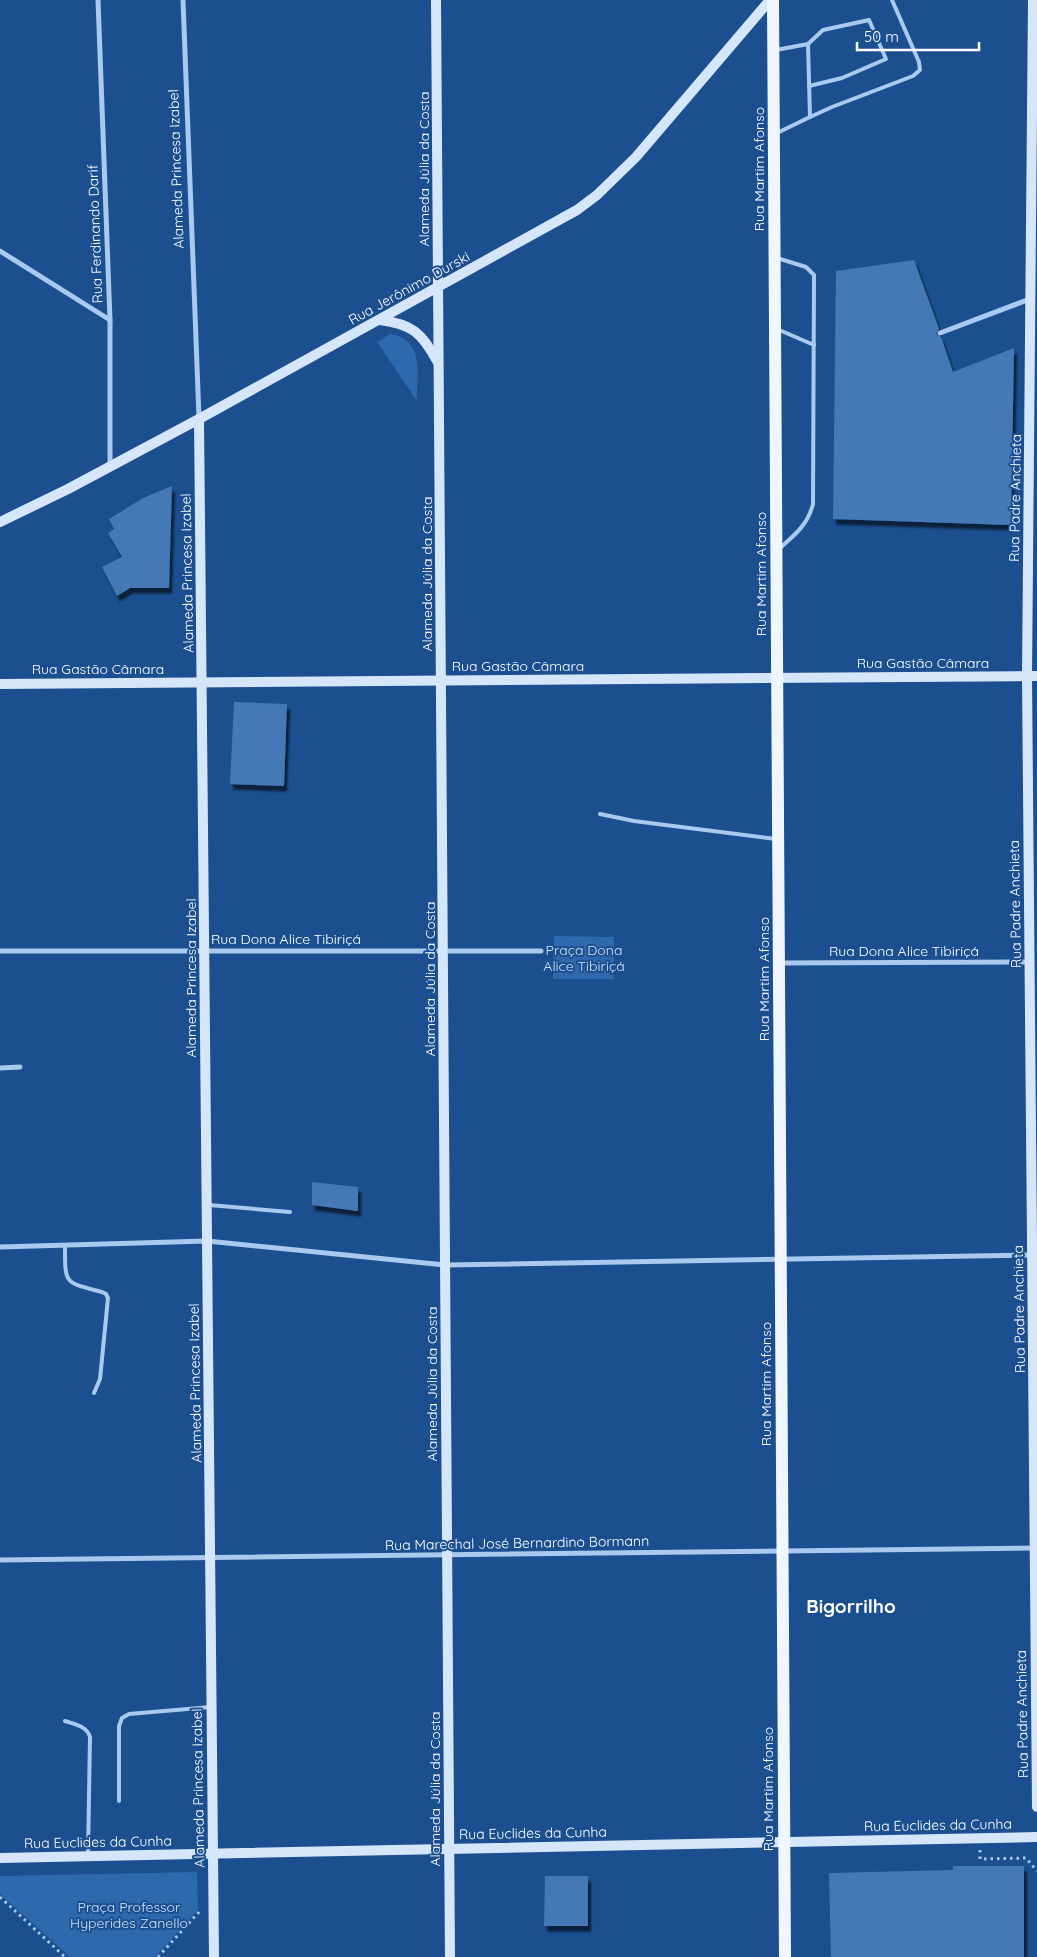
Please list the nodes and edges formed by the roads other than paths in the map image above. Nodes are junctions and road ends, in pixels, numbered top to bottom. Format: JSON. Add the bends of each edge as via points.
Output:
{"nodes":[{"id":1,"x":98,"y":0,"type":"edge"},
{"id":2,"x":183,"y":0,"type":"edge"},
{"id":3,"x":436,"y":0,"type":"edge"},
{"id":4,"x":771,"y":0,"type":"edge"},
{"id":5,"x":892,"y":0,"type":"edge"},
{"id":6,"x":1033,"y":0,"type":"edge"},
{"id":7,"x":808,"y":44,"type":"junction"},
{"id":8,"x":773,"y":51,"type":"junction"},
{"id":9,"x":809,"y":86,"type":"junction"},
{"id":10,"x":810,"y":118,"type":"junction"},
{"id":11,"x":774,"y":135,"type":"junction"},
{"id":12,"x":0,"y":251,"type":"edge"},
{"id":13,"x":775,"y":258,"type":"junction"},
{"id":14,"x":438,"y":287,"type":"junction"},
{"id":15,"x":1030,"y":299,"type":"junction"},
{"id":16,"x":110,"y":320,"type":"junction"},
{"id":17,"x":380,"y":320,"type":"junction"},
{"id":18,"x":775,"y":328,"type":"junction"},
{"id":19,"x":940,"y":333,"type":"dead end"},
{"id":20,"x":814,"y":345,"type":"junction"},
{"id":21,"x":439,"y":364,"type":"junction"},
{"id":22,"x":200,"y":419,"type":"junction"},
{"id":23,"x":110,"y":467,"type":"junction"},
{"id":24,"x":0,"y":522,"type":"edge"},
{"id":25,"x":776,"y":551,"type":"junction"},
{"id":26,"x":1032,"y":676,"type":"edge"},
{"id":27,"x":777,"y":678,"type":"junction"},
{"id":28,"x":441,"y":680,"type":"junction"},
{"id":29,"x":202,"y":682,"type":"junction"},
{"id":30,"x":0,"y":684,"type":"edge"},
{"id":31,"x":600,"y":814,"type":"dead end"},
{"id":32,"x":778,"y":839,"type":"junction"},
{"id":33,"x":0,"y":951,"type":"edge"},
{"id":34,"x":204,"y":951,"type":"junction"},
{"id":35,"x":443,"y":951,"type":"junction"},
{"id":36,"x":541,"y":951,"type":"dead end"},
{"id":37,"x":779,"y":962,"type":"junction"},
{"id":38,"x":1029,"y":962,"type":"junction"},
{"id":39,"x":0,"y":1068,"type":"edge"},
{"id":40,"x":20,"y":1068,"type":"dead end"},
{"id":41,"x":206,"y":1205,"type":"junction"},
{"id":42,"x":290,"y":1212,"type":"dead end"},
{"id":43,"x":207,"y":1241,"type":"junction"},
{"id":44,"x":65,"y":1245,"type":"junction"},
{"id":45,"x":0,"y":1247,"type":"edge"},
{"id":46,"x":1032,"y":1255,"type":"junction"},
{"id":47,"x":780,"y":1259,"type":"junction"},
{"id":48,"x":445,"y":1265,"type":"junction"},
{"id":49,"x":94,"y":1393,"type":"dead end"},
{"id":50,"x":1035,"y":1548,"type":"junction"},
{"id":51,"x":782,"y":1551,"type":"junction"},
{"id":52,"x":448,"y":1555,"type":"junction"},
{"id":53,"x":210,"y":1558,"type":"junction"},
{"id":54,"x":0,"y":1560,"type":"edge"},
{"id":55,"x":211,"y":1707,"type":"junction"},
{"id":56,"x":65,"y":1721,"type":"dead end"},
{"id":57,"x":119,"y":1801,"type":"dead end"},
{"id":58,"x":1037,"y":1807,"type":"edge"},
{"id":59,"x":1037,"y":1837,"type":"edge"},
{"id":60,"x":784,"y":1842,"type":"junction"},
{"id":61,"x":450,"y":1849,"type":"junction"},
{"id":62,"x":213,"y":1853,"type":"junction"},
{"id":63,"x":88,"y":1856,"type":"junction"},
{"id":64,"x":0,"y":1858,"type":"edge"},
{"id":65,"x":214,"y":1957,"type":"edge"},
{"id":66,"x":450,"y":1957,"type":"edge"},
{"id":67,"x":785,"y":1957,"type":"edge"}],
"edges":[{"from":1,"to":16,"type":"street","name":"Rua Ferdinando Darif"},
{"from":2,"to":22,"type":"street","name":"Alameda Princesa Izabel"},
{"from":3,"to":14,"type":"street","name":"Alameda Júlia da Costa"},
{"from":4,"to":8,"type":"main road","name":"Rua Martim Afonso"},
{"from":4,"to":14,"type":"street","name":"Rua Jerônimo Durski","via":[[636,158],[597,195],[554,224]]},
{"from":5,"to":10,"type":"lane","via":[[920,70],[913,76]]},
{"from":6,"to":15,"type":"street","name":"Rua Padre Anchieta"},
{"from":7,"to":8,"type":"lane"},
{"from":7,"to":9,"type":"lane"},
{"from":7,"to":9,"type":"lane","via":[[823,30],[869,20],[886,59],[842,78]]},
{"from":8,"to":11,"type":"main road","name":"Rua Martim Afonso"},
{"from":9,"to":10,"type":"lane"},
{"from":10,"to":11,"type":"lane"},
{"from":11,"to":13,"type":"main road","name":"Rua Martim Afonso"},
{"from":12,"to":16,"type":"street"},
{"from":13,"to":18,"type":"main road","name":"Rua Martim Afonso"},
{"from":13,"to":20,"type":"lane","via":[[806,267],[814,275]]},
{"from":14,"to":17,"type":"street","name":"Rua Jerônimo Durski"},
{"from":14,"to":21,"type":"street","name":"Alameda Júlia da Costa"},
{"from":15,"to":19,"type":"street"},
{"from":15,"to":26,"type":"street","name":"Rua Padre Anchieta"},
{"from":16,"to":23,"type":"street","name":"Rua Ferdinando Darif"},
{"from":17,"to":21,"type":"street","via":[[414,329],[429,345]]},
{"from":17,"to":22,"type":"street","name":"Rua Jerônimo Durski"},
{"from":18,"to":20,"type":"lane"},
{"from":18,"to":25,"type":"main road","name":"Rua Martim Afonso"},
{"from":20,"to":25,"type":"lane","via":[[814,504],[802,529]]},
{"from":21,"to":28,"type":"street","name":"Alameda Júlia da Costa"},
{"from":22,"to":23,"type":"street","name":"Rua Jerônimo Durski"},
{"from":22,"to":29,"type":"street","name":"Alameda Princesa Izabel"},
{"from":23,"to":24,"type":"street","name":"Rua Jerônimo Durski"},
{"from":25,"to":27,"type":"main road","name":"Rua Martim Afonso"},
{"from":26,"to":27,"type":"street","name":"Rua Gastão Câmara"},
{"from":26,"to":38,"type":"street","name":"Rua Padre Anchieta"},
{"from":27,"to":28,"type":"street","name":"Rua Gastão Câmara"},
{"from":27,"to":32,"type":"main road","name":"Rua Martim Afonso"},
{"from":28,"to":29,"type":"street","name":"Rua Gastão Câmara"},
{"from":28,"to":35,"type":"street","name":"Alameda Júlia da Costa"},
{"from":29,"to":30,"type":"street","name":"Rua Gastão Câmara"},
{"from":29,"to":34,"type":"street","name":"Alameda Princesa Izabel"},
{"from":31,"to":32,"type":"lane","via":[[634,822]]},
{"from":32,"to":37,"type":"main road","name":"Rua Martim Afonso"},
{"from":33,"to":34,"type":"street","name":"Rua Dona Alice Tibiriçá"},
{"from":34,"to":35,"type":"street","name":"Rua Dona Alice Tibiriçá"},
{"from":34,"to":41,"type":"street","name":"Alameda Princesa Izabel"},
{"from":35,"to":36,"type":"street","name":"Rua Dona Alice Tibiriçá"},
{"from":35,"to":48,"type":"street","name":"Alameda Júlia da Costa"},
{"from":37,"to":38,"type":"street","name":"Rua Dona Alice Tibiriçá"},
{"from":37,"to":47,"type":"main road","name":"Rua Martim Afonso"},
{"from":38,"to":46,"type":"street","name":"Rua Padre Anchieta"},
{"from":39,"to":40,"type":"street"},
{"from":41,"to":42,"type":"lane"},
{"from":41,"to":43,"type":"street","name":"Alameda Princesa Izabel"},
{"from":43,"to":44,"type":"street"},
{"from":43,"to":48,"type":"street"},
{"from":43,"to":53,"type":"street","name":"Alameda Princesa Izabel"},
{"from":44,"to":45,"type":"street"},
{"from":44,"to":49,"type":"lane","via":[[65,1271],[70,1281],[102,1292],[108,1298],[100,1379]]},
{"from":46,"to":47,"type":"street"},
{"from":46,"to":50,"type":"street","name":"Rua Padre Anchieta"},
{"from":47,"to":48,"type":"street"},
{"from":47,"to":51,"type":"main road","name":"Rua Martim Afonso"},
{"from":48,"to":52,"type":"street","name":"Alameda Júlia da Costa"},
{"from":50,"to":51,"type":"street","name":"Rua Marechal José Bernardino Bormann"},
{"from":50,"to":58,"type":"street","name":"Rua Padre Anchieta"},
{"from":51,"to":52,"type":"street","name":"Rua Marechal José Bernardino Bormann"},
{"from":51,"to":60,"type":"main road","name":"Rua Martim Afonso"},
{"from":52,"to":53,"type":"street","name":"Rua Marechal José Bernardino Bormann"},
{"from":52,"to":61,"type":"street","name":"Alameda Júlia da Costa"},
{"from":53,"to":54,"type":"street","name":"Rua Marechal José Bernardino Bormann"},
{"from":53,"to":55,"type":"street","name":"Alameda Princesa Izabel"},
{"from":55,"to":57,"type":"lane","via":[[129,1714],[122,1718],[119,1726]]},
{"from":55,"to":62,"type":"street","name":"Alameda Princesa Izabel"},
{"from":56,"to":63,"type":"lane","via":[[89,1731]]},
{"from":59,"to":60,"type":"street","name":"Rua Euclides da Cunha"},
{"from":60,"to":61,"type":"street","name":"Rua Euclides da Cunha"},
{"from":60,"to":67,"type":"main road","name":"Rua Martim Afonso"},
{"from":61,"to":62,"type":"street","name":"Rua Euclides da Cunha"},
{"from":61,"to":66,"type":"street","name":"Alameda Júlia da Costa"},
{"from":62,"to":63,"type":"street","name":"Rua Euclides da Cunha"},
{"from":62,"to":65,"type":"street","name":"Alameda Princesa Izabel"},
{"from":63,"to":64,"type":"street","name":"Rua Euclides da Cunha"}]}
